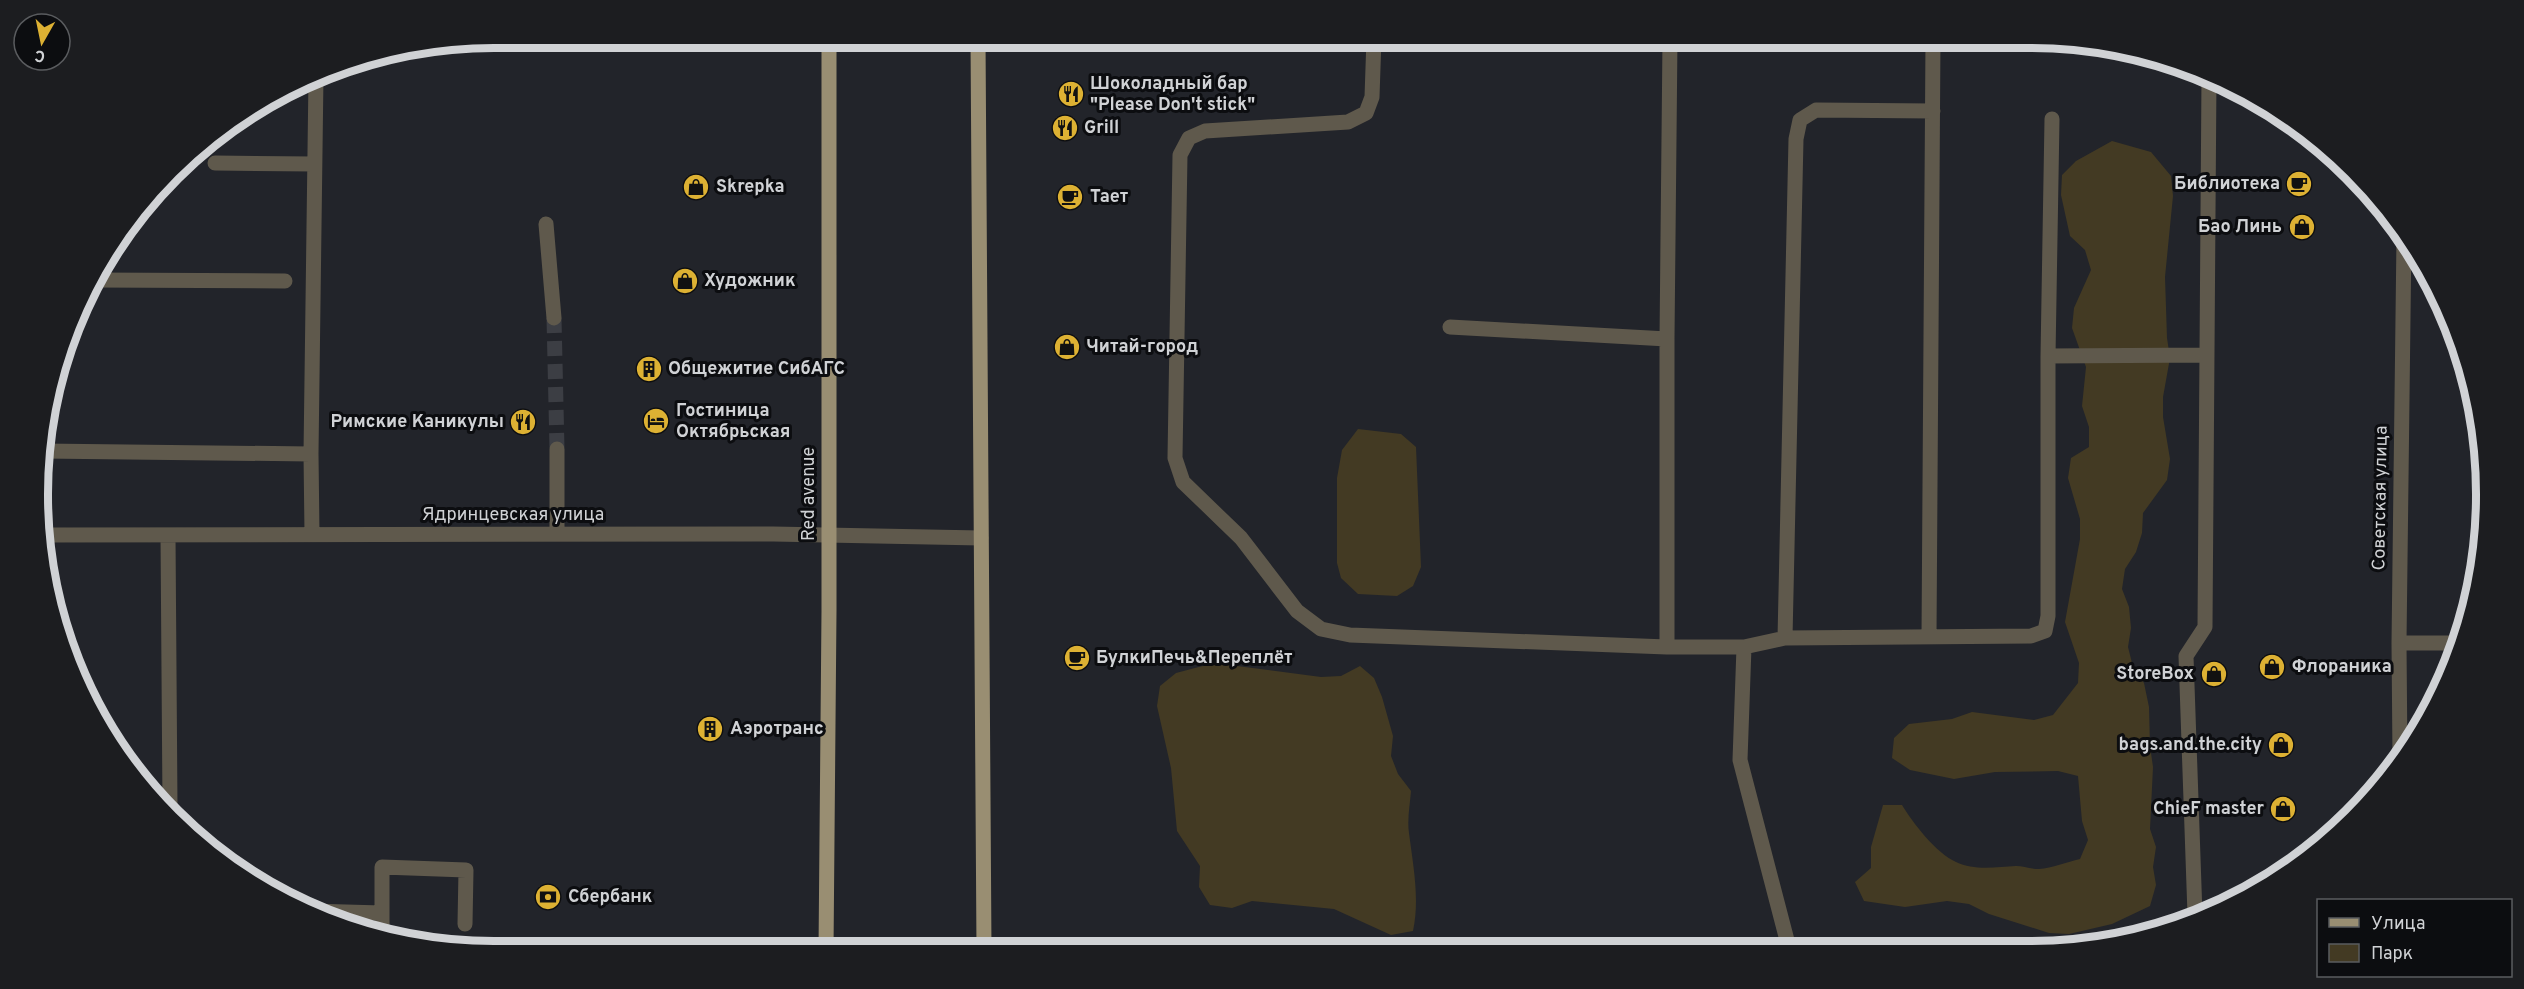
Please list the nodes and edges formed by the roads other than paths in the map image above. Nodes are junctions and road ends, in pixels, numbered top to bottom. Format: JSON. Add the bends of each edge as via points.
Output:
{"nodes":[{"id":1,"x":829,"y":48,"type":"edge"},
{"id":2,"x":978,"y":48,"type":"edge"},
{"id":3,"x":1374,"y":48,"type":"edge"},
{"id":4,"x":1670,"y":48,"type":"edge"},
{"id":5,"x":1934,"y":48,"type":"edge"},
{"id":6,"x":316,"y":86,"type":"edge"},
{"id":7,"x":2209,"y":86,"type":"edge"},
{"id":8,"x":1933,"y":111,"type":"junction"},
{"id":9,"x":2052,"y":119,"type":"dead end"},
{"id":10,"x":215,"y":163,"type":"dead end"},
{"id":11,"x":314,"y":164,"type":"junction"},
{"id":12,"x":546,"y":224,"type":"dead end"},
{"id":13,"x":2404,"y":251,"type":"edge"},
{"id":14,"x":103,"y":280,"type":"edge"},
{"id":15,"x":285,"y":281,"type":"dead end"},
{"id":16,"x":554,"y":318,"type":"tunnel mouth"},
{"id":17,"x":1450,"y":327,"type":"dead end"},
{"id":18,"x":1667,"y":339,"type":"junction"},
{"id":19,"x":2207,"y":355,"type":"junction"},
{"id":20,"x":2048,"y":356,"type":"junction"},
{"id":21,"x":557,"y":449,"type":"tunnel mouth"},
{"id":22,"x":50,"y":451,"type":"edge"},
{"id":23,"x":311,"y":454,"type":"junction"},
{"id":24,"x":312,"y":534,"type":"junction"},
{"id":25,"x":557,"y":534,"type":"junction"},
{"id":26,"x":50,"y":535,"type":"edge"},
{"id":27,"x":168,"y":535,"type":"junction"},
{"id":28,"x":828,"y":535,"type":"junction"},
{"id":29,"x":981,"y":538,"type":"junction"},
{"id":30,"x":1929,"y":636,"type":"junction"},
{"id":31,"x":1785,"y":638,"type":"junction"},
{"id":32,"x":2399,"y":643,"type":"junction"},
{"id":33,"x":2450,"y":643,"type":"edge"},
{"id":34,"x":1667,"y":647,"type":"junction"},
{"id":35,"x":1744,"y":647,"type":"junction"},
{"id":36,"x":2400,"y":745,"type":"edge"},
{"id":37,"x":170,"y":800,"type":"edge"},
{"id":38,"x":2195,"y":909,"type":"edge"},
{"id":39,"x":337,"y":912,"type":"edge"},
{"id":40,"x":382,"y":913,"type":"junction"},
{"id":41,"x":465,"y":924,"type":"dead end"},
{"id":42,"x":382,"y":927,"type":"edge"},
{"id":43,"x":826,"y":941,"type":"edge"},
{"id":44,"x":984,"y":941,"type":"edge"},
{"id":45,"x":1787,"y":941,"type":"edge"}],
"edges":[{"from":1,"to":28,"type":"main road","name":"Red avenue"},
{"from":2,"to":29,"type":"main road"},
{"from":3,"to":34,"type":"street","via":[[1372,97],[1366,113],[1348,122],[1205,131],[1189,138],[1180,155],[1175,458],[1183,482],[1241,537],[1297,611],[1321,629],[1350,635]]},
{"from":4,"to":18,"type":"street"},
{"from":5,"to":8,"type":"street"},
{"from":6,"to":11,"type":"street"},
{"from":7,"to":19,"type":"street"},
{"from":8,"to":30,"type":"street"},
{"from":8,"to":31,"type":"street","via":[[1816,110],[1800,120],[1796,139]]},
{"from":9,"to":20,"type":"street"},
{"from":10,"to":11,"type":"street"},
{"from":11,"to":23,"type":"street"},
{"from":12,"to":16,"type":"street"},
{"from":13,"to":32,"type":"street","name":"Советская улица"},
{"from":14,"to":15,"type":"street"},
{"from":17,"to":18,"type":"street"},
{"from":18,"to":34,"type":"street"},
{"from":19,"to":20,"type":"street"},
{"from":19,"to":38,"type":"street","via":[[2205,627],[2186,656]]},
{"from":20,"to":30,"type":"street","via":[[2045,631],[2031,636]]},
{"from":21,"to":25,"type":"street"},
{"from":22,"to":23,"type":"street"},
{"from":23,"to":24,"type":"street"},
{"from":24,"to":25,"type":"street","name":"Ядринцевская улица"},
{"from":24,"to":27,"type":"street","name":"Ядринцевская улица"},
{"from":25,"to":28,"type":"street","name":"Ядринцевская улица"},
{"from":26,"to":27,"type":"street","name":"Ядринцевская улица"},
{"from":27,"to":37,"type":"street"},
{"from":28,"to":29,"type":"street","name":"Ядринцевская улица"},
{"from":28,"to":43,"type":"main road","name":"Red avenue"},
{"from":29,"to":44,"type":"main road"},
{"from":30,"to":31,"type":"street"},
{"from":31,"to":35,"type":"street"},
{"from":32,"to":33,"type":"street"},
{"from":32,"to":36,"type":"street","name":"Советская улица"},
{"from":34,"to":35,"type":"street"},
{"from":35,"to":45,"type":"street","via":[[1740,760]]},
{"from":39,"to":40,"type":"street"},
{"from":40,"to":41,"type":"street","via":[[382,867],[466,870]]},
{"from":40,"to":42,"type":"street"}]}
